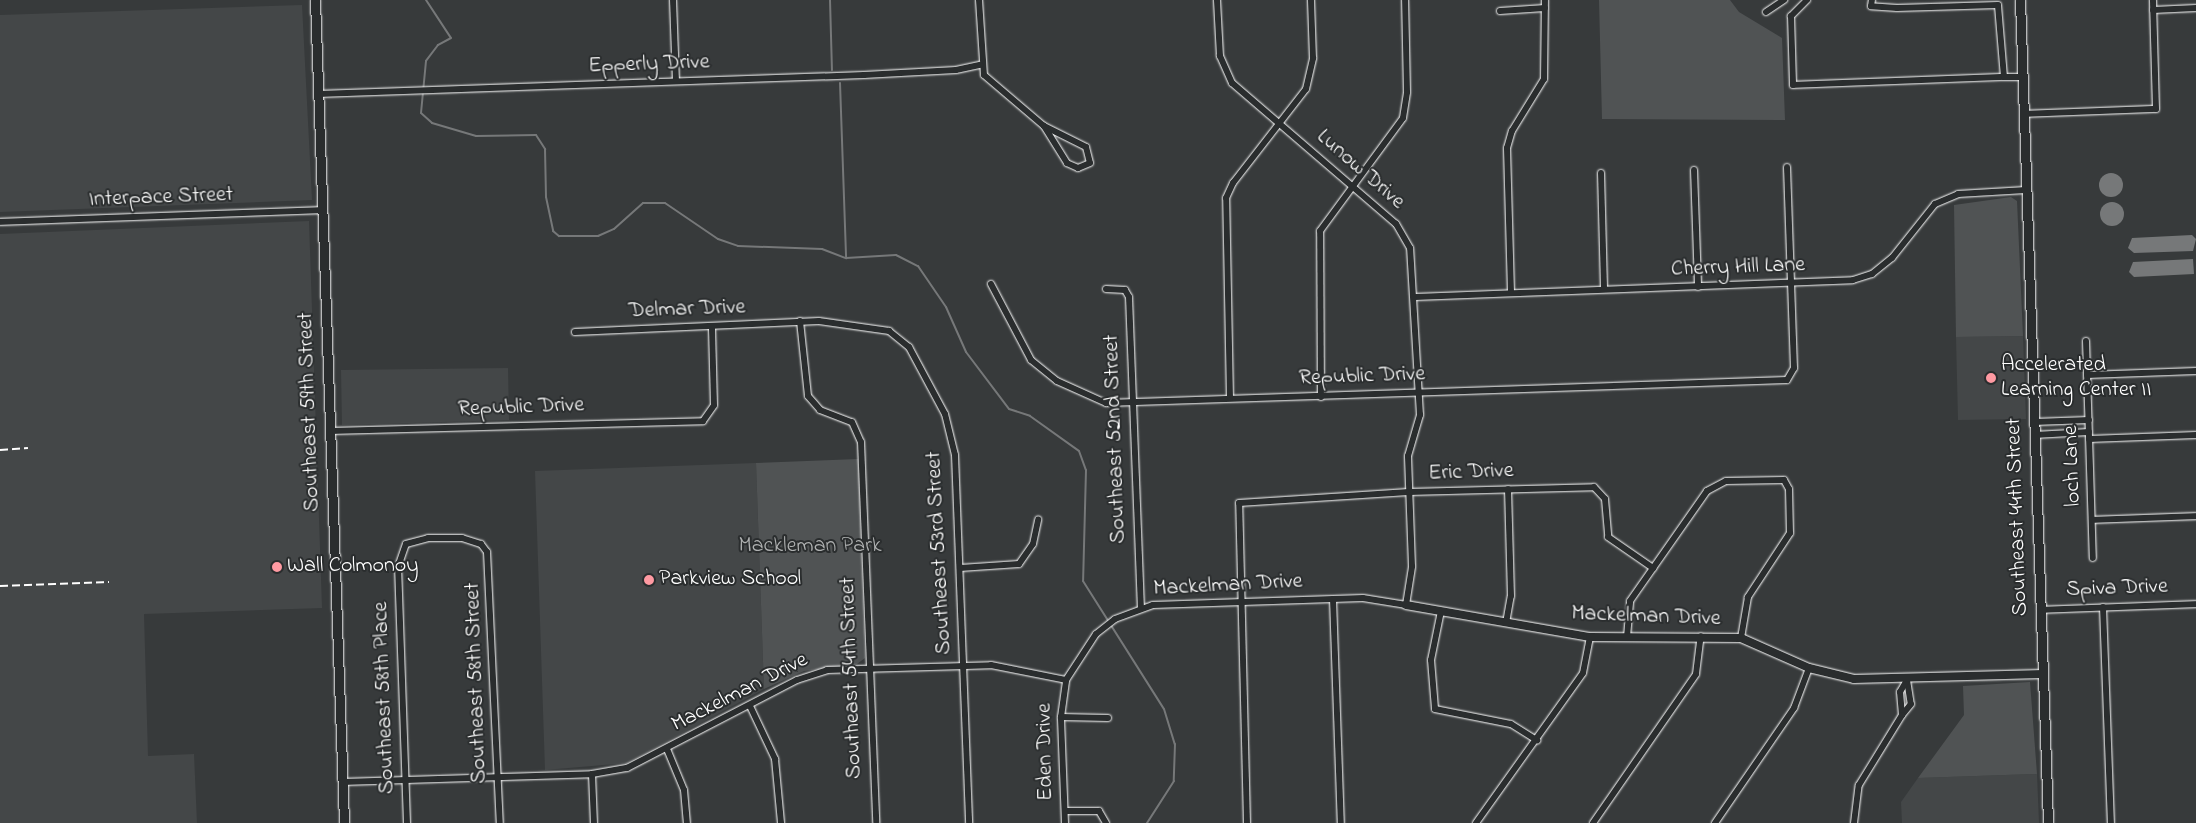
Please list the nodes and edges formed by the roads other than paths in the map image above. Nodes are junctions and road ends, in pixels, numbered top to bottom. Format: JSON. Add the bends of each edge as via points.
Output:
{"nodes":[{"id":1,"x":315,"y":0,"type":"edge"},
{"id":2,"x":673,"y":0,"type":"edge"},
{"id":3,"x":979,"y":0,"type":"edge"},
{"id":4,"x":1217,"y":0,"type":"edge"},
{"id":5,"x":1311,"y":0,"type":"edge"},
{"id":6,"x":1405,"y":0,"type":"edge"},
{"id":7,"x":1545,"y":0,"type":"edge"},
{"id":8,"x":1784,"y":0,"type":"edge"},
{"id":9,"x":1807,"y":0,"type":"edge"},
{"id":10,"x":1872,"y":0,"type":"edge"},
{"id":11,"x":2020,"y":0,"type":"edge"},
{"id":12,"x":2153,"y":0,"type":"edge"},
{"id":13,"x":1987,"y":2,"type":"edge"},
{"id":14,"x":1545,"y":8,"type":"junction"},
{"id":15,"x":2196,"y":8,"type":"edge"},
{"id":16,"x":1500,"y":10,"type":"dead end"},
{"id":17,"x":2153,"y":10,"type":"junction"},
{"id":18,"x":1766,"y":12,"type":"dead end"},
{"id":19,"x":980,"y":64,"type":"junction"},
{"id":20,"x":2004,"y":77,"type":"junction"},
{"id":21,"x":2022,"y":77,"type":"junction"},
{"id":22,"x":676,"y":81,"type":"junction"},
{"id":23,"x":318,"y":94,"type":"junction"},
{"id":24,"x":2024,"y":114,"type":"junction"},
{"id":25,"x":1280,"y":124,"type":"junction"},
{"id":26,"x":1044,"y":126,"type":"junction"},
{"id":27,"x":1787,"y":167,"type":"dead end"},
{"id":28,"x":1694,"y":170,"type":"dead end"},
{"id":29,"x":1601,"y":173,"type":"dead end"},
{"id":30,"x":1351,"y":185,"type":"junction"},
{"id":31,"x":2026,"y":190,"type":"junction"},
{"id":32,"x":322,"y":210,"type":"junction"},
{"id":33,"x":0,"y":222,"type":"edge"},
{"id":34,"x":991,"y":284,"type":"dead end"},
{"id":35,"x":1792,"y":284,"type":"junction"},
{"id":36,"x":1698,"y":287,"type":"junction"},
{"id":37,"x":1106,"y":289,"type":"dead end"},
{"id":38,"x":1604,"y":290,"type":"junction"},
{"id":39,"x":1511,"y":292,"type":"junction"},
{"id":40,"x":1416,"y":297,"type":"junction"},
{"id":41,"x":800,"y":321,"type":"junction"},
{"id":42,"x":712,"y":328,"type":"junction"},
{"id":43,"x":575,"y":332,"type":"dead end"},
{"id":44,"x":2086,"y":342,"type":"dead end"},
{"id":45,"x":2196,"y":371,"type":"edge"},
{"id":46,"x":2087,"y":375,"type":"junction"},
{"id":47,"x":1419,"y":392,"type":"junction"},
{"id":48,"x":1321,"y":397,"type":"junction"},
{"id":49,"x":1230,"y":398,"type":"junction"},
{"id":50,"x":1132,"y":402,"type":"junction"},
{"id":51,"x":2089,"y":420,"type":"junction"},
{"id":52,"x":2069,"y":421,"type":"junction"},
{"id":53,"x":2034,"y":422,"type":"junction"},
{"id":54,"x":330,"y":431,"type":"junction"},
{"id":55,"x":2069,"y":433,"type":"junction"},
{"id":56,"x":2034,"y":435,"type":"junction"},
{"id":57,"x":2196,"y":435,"type":"edge"},
{"id":58,"x":2089,"y":436,"type":"junction"},
{"id":59,"x":1508,"y":489,"type":"junction"},
{"id":60,"x":1409,"y":492,"type":"junction"},
{"id":61,"x":2196,"y":516,"type":"edge"},
{"id":62,"x":1038,"y":520,"type":"dead end"},
{"id":63,"x":2092,"y":520,"type":"junction"},
{"id":64,"x":481,"y":544,"type":"joint"},
{"id":65,"x":2093,"y":558,"type":"dead end"},
{"id":66,"x":960,"y":568,"type":"junction"},
{"id":67,"x":1653,"y":568,"type":"junction"},
{"id":68,"x":1333,"y":599,"type":"junction"},
{"id":69,"x":1240,"y":601,"type":"junction"},
{"id":70,"x":2196,"y":604,"type":"edge"},
{"id":71,"x":1406,"y":605,"type":"junction"},
{"id":72,"x":2103,"y":607,"type":"junction"},
{"id":73,"x":1141,"y":608,"type":"junction"},
{"id":74,"x":2040,"y":610,"type":"junction"},
{"id":75,"x":1440,"y":611,"type":"junction"},
{"id":76,"x":1506,"y":622,"type":"junction"},
{"id":77,"x":1627,"y":636,"type":"junction"},
{"id":78,"x":1702,"y":636,"type":"junction"},
{"id":79,"x":1590,"y":637,"type":"junction"},
{"id":80,"x":1740,"y":638,"type":"junction"},
{"id":81,"x":963,"y":665,"type":"junction"},
{"id":82,"x":1809,"y":668,"type":"junction"},
{"id":83,"x":870,"y":669,"type":"junction"},
{"id":84,"x":2042,"y":674,"type":"junction"},
{"id":85,"x":1066,"y":680,"type":"junction"},
{"id":86,"x":1908,"y":680,"type":"junction"},
{"id":87,"x":1911,"y":698,"type":"junction"},
{"id":88,"x":1900,"y":699,"type":"junction"},
{"id":89,"x":750,"y":706,"type":"junction"},
{"id":90,"x":1902,"y":715,"type":"junction"},
{"id":91,"x":1061,"y":718,"type":"junction"},
{"id":92,"x":1108,"y":718,"type":"dead end"},
{"id":93,"x":1537,"y":740,"type":"junction"},
{"id":94,"x":667,"y":749,"type":"junction"},
{"id":95,"x":592,"y":774,"type":"junction"},
{"id":96,"x":498,"y":777,"type":"junction"},
{"id":97,"x":405,"y":780,"type":"junction"},
{"id":98,"x":342,"y":782,"type":"junction"},
{"id":99,"x":1065,"y":811,"type":"junction"},
{"id":100,"x":344,"y":823,"type":"edge"},
{"id":101,"x":407,"y":823,"type":"edge"},
{"id":102,"x":500,"y":823,"type":"edge"},
{"id":103,"x":594,"y":823,"type":"edge"},
{"id":104,"x":687,"y":823,"type":"edge"},
{"id":105,"x":781,"y":823,"type":"edge"},
{"id":106,"x":876,"y":823,"type":"edge"},
{"id":107,"x":969,"y":823,"type":"edge"},
{"id":108,"x":1065,"y":823,"type":"edge"},
{"id":109,"x":1106,"y":823,"type":"edge"},
{"id":110,"x":1247,"y":823,"type":"edge"},
{"id":111,"x":1341,"y":823,"type":"edge"},
{"id":112,"x":1476,"y":823,"type":"edge"},
{"id":113,"x":1593,"y":823,"type":"edge"},
{"id":114,"x":1715,"y":823,"type":"edge"},
{"id":115,"x":1854,"y":823,"type":"edge"},
{"id":116,"x":2048,"y":823,"type":"edge"},
{"id":117,"x":2111,"y":823,"type":"edge"}],
"edges":[{"from":1,"to":23,"type":"main road","name":"Southeast 59th Street"},
{"from":2,"to":22,"type":"street"},
{"from":3,"to":19,"type":"street"},
{"from":4,"to":25,"type":"street","name":"Lunow Drive","via":[[1220,56],[1226,74]]},
{"from":5,"to":25,"type":"street","via":[[1311,75]]},
{"from":6,"to":30,"type":"street","via":[[1406,106],[1394,134]]},
{"from":7,"to":14,"type":"street"},
{"from":8,"to":18,"type":"street"},
{"from":9,"to":20,"type":"street","via":[[1791,16],[1793,84]]},
{"from":10,"to":13,"type":"street","via":[[1871,6],[1897,8]]},
{"from":11,"to":21,"type":"main road","name":"Southeast 44th Street"},
{"from":12,"to":17,"type":"street"},
{"from":13,"to":20,"type":"street","via":[[2001,9]]},
{"from":14,"to":16,"type":"street"},
{"from":14,"to":39,"type":"street","via":[[1544,79],[1512,131],[1507,148]]},
{"from":15,"to":17,"type":"street"},
{"from":17,"to":24,"type":"street","via":[[2156,109]]},
{"from":19,"to":22,"type":"street","name":"Epperly Drive","via":[[956,70]]},
{"from":19,"to":26,"type":"street","via":[[984,75]]},
{"from":20,"to":21,"type":"street"},
{"from":21,"to":24,"type":"main road","name":"Southeast 44th Street"},
{"from":22,"to":23,"type":"street","name":"Epperly Drive"},
{"from":23,"to":32,"type":"main road","name":"Southeast 59th Street"},
{"from":24,"to":31,"type":"main road","name":"Southeast 44th Street"},
{"from":25,"to":30,"type":"street","name":"Lunow Drive"},
{"from":25,"to":49,"type":"street","via":[[1233,183],[1224,212]]},
{"from":26,"to":26,"type":"street","via":[[1067,163],[1078,168],[1090,163],[1086,147]]},
{"from":27,"to":35,"type":"street"},
{"from":28,"to":36,"type":"street"},
{"from":29,"to":38,"type":"street"},
{"from":30,"to":40,"type":"street","name":"Lunow Drive","via":[[1404,236]]},
{"from":30,"to":48,"type":"street","via":[[1320,231]]},
{"from":31,"to":35,"type":"street","name":"Cherry Hill Lane","via":[[1958,194],[1935,204],[1892,258],[1872,274],[1841,282]]},
{"from":31,"to":53,"type":"main road","name":"Southeast 44th Street"},
{"from":32,"to":33,"type":"street","name":"Interpace Street"},
{"from":32,"to":54,"type":"main road","name":"Southeast 59th Street"},
{"from":34,"to":50,"type":"street","name":"Republic Drive","via":[[1021,346],[1043,371],[1091,399]]},
{"from":35,"to":36,"type":"street","name":"Cherry Hill Lane"},
{"from":35,"to":47,"type":"street","name":"Republic Drive","via":[[1792,377]]},
{"from":36,"to":38,"type":"street","name":"Cherry Hill Lane"},
{"from":37,"to":50,"type":"street","name":"Southeast 52nd Street","via":[[1125,290],[1129,297]]},
{"from":38,"to":39,"type":"street","name":"Cherry Hill Lane"},
{"from":39,"to":40,"type":"street","name":"Cherry Hill Lane"},
{"from":40,"to":47,"type":"street","name":"Lunow Drive"},
{"from":41,"to":42,"type":"street","name":"Delmar Drive"},
{"from":41,"to":66,"type":"street","name":"Southeast 53rd Street","via":[[877,328],[889,331],[908,347],[936,394],[953,444]]},
{"from":41,"to":83,"type":"street","name":"Southeast 54th Street","via":[[808,396],[820,410],[852,422],[860,436]]},
{"from":42,"to":43,"type":"street","name":"Delmar Drive"},
{"from":42,"to":54,"type":"street","name":"Republic Drive","via":[[714,405],[711,415],[704,421]]},
{"from":44,"to":46,"type":"street","name":"loch Lane"},
{"from":45,"to":46,"type":"street"},
{"from":46,"to":51,"type":"street","name":"loch Lane"},
{"from":47,"to":48,"type":"street","name":"Republic Drive"},
{"from":47,"to":60,"type":"street","name":"Lunow Drive","via":[[1420,425],[1408,456]]},
{"from":48,"to":49,"type":"street","name":"Republic Drive"},
{"from":49,"to":50,"type":"street","name":"Republic Drive"},
{"from":50,"to":73,"type":"street","name":"Southeast 52nd Street"},
{"from":51,"to":52,"type":"street"},
{"from":51,"to":58,"type":"street","name":"loch Lane"},
{"from":52,"to":53,"type":"street"},
{"from":52,"to":55,"type":"street"},
{"from":53,"to":56,"type":"main road","name":"Southeast 44th Street"},
{"from":54,"to":98,"type":"main road","name":"Southeast 59th Street"},
{"from":55,"to":56,"type":"street"},
{"from":55,"to":58,"type":"street"},
{"from":56,"to":74,"type":"main road","name":"Southeast 44th Street"},
{"from":57,"to":58,"type":"street"},
{"from":58,"to":63,"type":"street","name":"loch Lane"},
{"from":59,"to":60,"type":"street","name":"Eric Drive"},
{"from":59,"to":67,"type":"street","name":"Eric Drive","via":[[1594,487],[1605,499],[1608,536]]},
{"from":59,"to":76,"type":"street","via":[[1511,596]]},
{"from":60,"to":69,"type":"street","name":"Eric Drive","via":[[1239,503]]},
{"from":60,"to":71,"type":"street","name":"Lunow Drive","via":[[1412,566]]},
{"from":61,"to":63,"type":"street"},
{"from":62,"to":66,"type":"street","via":[[1033,544],[1019,564]]},
{"from":63,"to":65,"type":"street","name":"loch Lane"},
{"from":64,"to":96,"type":"street","name":"Southeast 58th Street","via":[[490,573]]},
{"from":64,"to":97,"type":"street","name":"Southeast 58th Place","via":[[462,538],[428,538],[406,544],[398,566]]},
{"from":66,"to":81,"type":"street","name":"Southeast 53rd Street"},
{"from":67,"to":77,"type":"street","via":[[1627,608]]},
{"from":67,"to":80,"type":"street","via":[[1715,485],[1726,481],[1786,482],[1790,533],[1748,597]]},
{"from":68,"to":69,"type":"street","name":"Mackelman Drive"},
{"from":68,"to":71,"type":"street","name":"Mackelman Drive","via":[[1364,598]]},
{"from":68,"to":111,"type":"street"},
{"from":69,"to":73,"type":"street","name":"Mackelman Drive"},
{"from":69,"to":110,"type":"street"},
{"from":70,"to":72,"type":"street","name":"Spiva Drive"},
{"from":71,"to":75,"type":"street","name":"Mackelman Drive"},
{"from":72,"to":74,"type":"street","name":"Spiva Drive"},
{"from":72,"to":117,"type":"street"},
{"from":73,"to":85,"type":"street","name":"Mackelman Drive","via":[[1106,626],[1083,649]]},
{"from":74,"to":84,"type":"main road","name":"Southeast 44th Street"},
{"from":75,"to":76,"type":"street","name":"Mackelman Drive"},
{"from":75,"to":93,"type":"street","via":[[1431,660],[1435,709],[1511,724]]},
{"from":76,"to":79,"type":"street","name":"Mackelman Drive"},
{"from":77,"to":78,"type":"street","name":"Mackelman Drive"},
{"from":77,"to":79,"type":"street","name":"Mackelman Drive"},
{"from":78,"to":80,"type":"street","name":"Mackelman Drive"},
{"from":78,"to":113,"type":"street","via":[[1696,674]]},
{"from":79,"to":93,"type":"street","via":[[1583,673]]},
{"from":80,"to":82,"type":"street","name":"Mackelman Drive"},
{"from":81,"to":83,"type":"street","name":"Mackelman Drive"},
{"from":81,"to":85,"type":"street","name":"Mackelman Drive","via":[[1019,668]]},
{"from":81,"to":107,"type":"street","name":"Southeast 53rd Street"},
{"from":82,"to":86,"type":"street","name":"Mackelman Drive","via":[[1854,679]]},
{"from":82,"to":114,"type":"street","via":[[1794,708]]},
{"from":83,"to":89,"type":"street","name":"Mackelman Drive","via":[[818,672]]},
{"from":83,"to":106,"type":"street","name":"Southeast 54th Street"},
{"from":84,"to":86,"type":"street","name":"Mackelman Drive"},
{"from":84,"to":116,"type":"main road","name":"Southeast 44th Street"},
{"from":85,"to":91,"type":"street","name":"Eden Drive"},
{"from":86,"to":87,"type":"street"},
{"from":86,"to":88,"type":"street"},
{"from":87,"to":88,"type":"street"},
{"from":87,"to":90,"type":"street"},
{"from":88,"to":90,"type":"street"},
{"from":89,"to":94,"type":"street","name":"Mackelman Drive"},
{"from":89,"to":105,"type":"street","via":[[775,759]]},
{"from":90,"to":115,"type":"street","via":[[1859,785]]},
{"from":91,"to":92,"type":"street"},
{"from":91,"to":99,"type":"street","name":"Eden Drive"},
{"from":93,"to":112,"type":"street"},
{"from":94,"to":95,"type":"street","name":"Mackelman Drive","via":[[628,768]]},
{"from":94,"to":104,"type":"street","via":[[684,790]]},
{"from":95,"to":96,"type":"street","name":"Mackelman Drive"},
{"from":95,"to":103,"type":"street"},
{"from":96,"to":97,"type":"street","name":"Mackelman Drive"},
{"from":96,"to":102,"type":"street","name":"Southeast 58th Street"},
{"from":97,"to":98,"type":"street","name":"Mackelman Drive"},
{"from":97,"to":101,"type":"street","name":"Southeast 58th Place"},
{"from":98,"to":100,"type":"main road","name":"Southeast 59th Street"},
{"from":99,"to":108,"type":"street","name":"Eden Drive"},
{"from":99,"to":109,"type":"street","via":[[1099,811]]}]}
